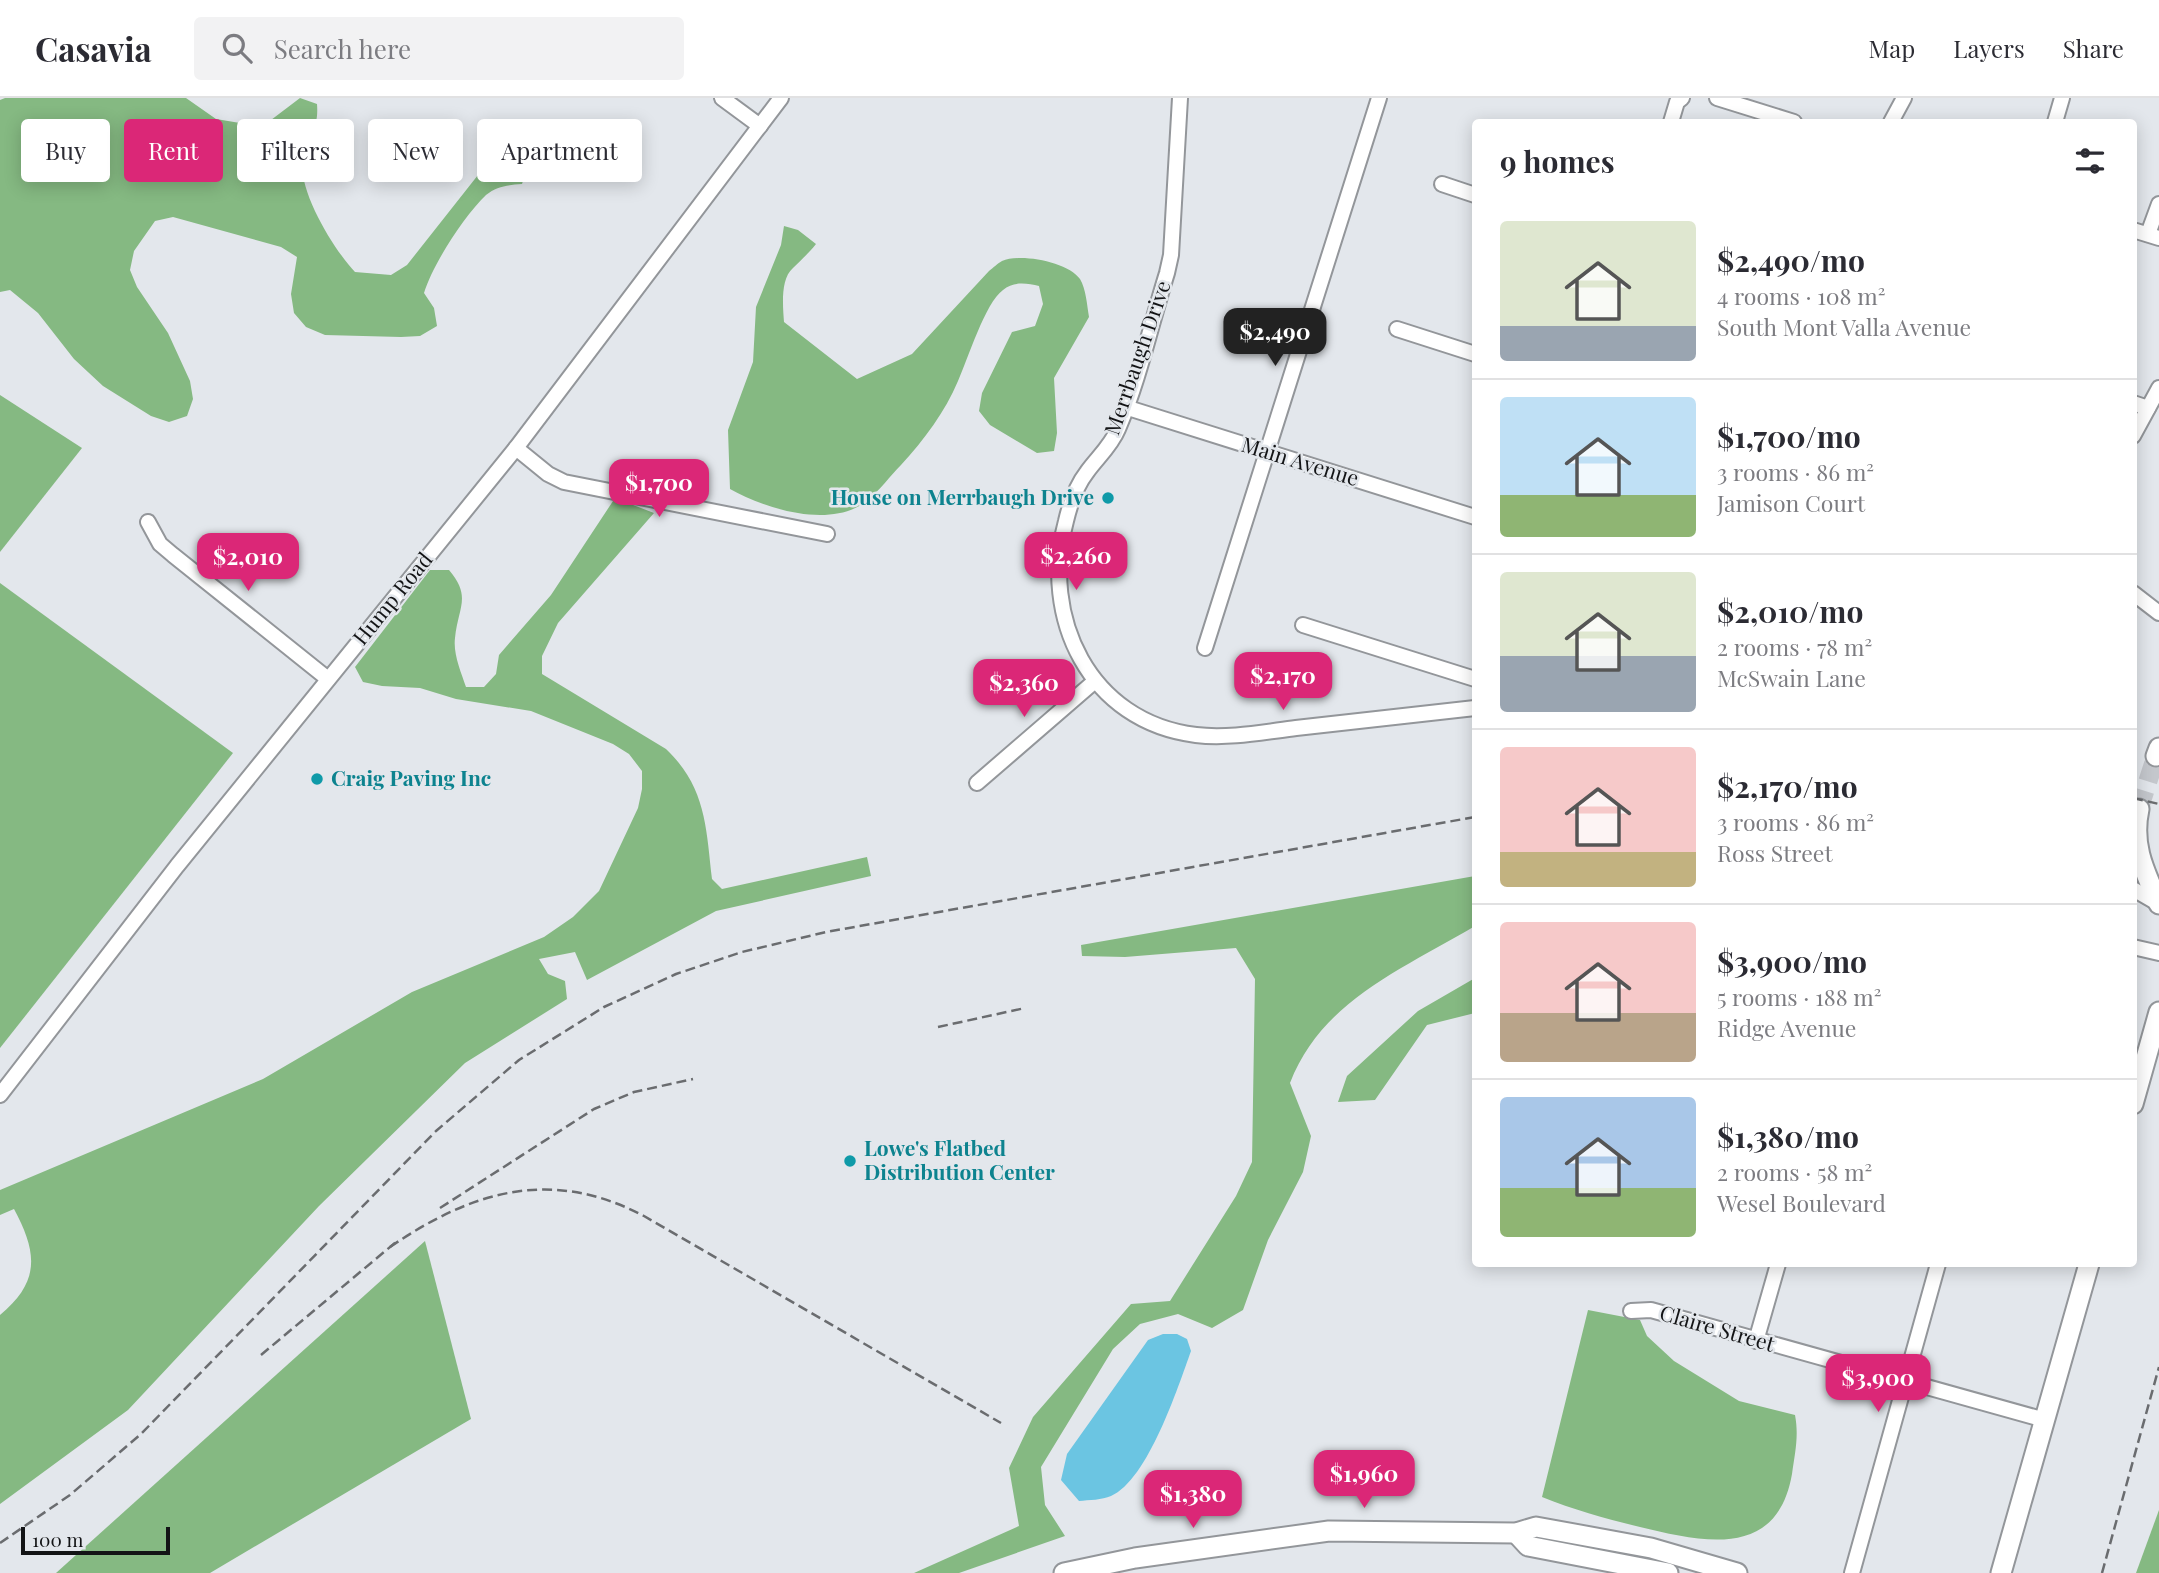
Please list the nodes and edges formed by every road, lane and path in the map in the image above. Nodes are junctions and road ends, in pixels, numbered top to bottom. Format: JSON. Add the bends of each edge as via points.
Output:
{"nodes":[{"id":1,"x":722,"y":98,"type":"edge"},
{"id":2,"x":780,"y":98,"type":"edge"},
{"id":3,"x":1180,"y":98,"type":"edge"},
{"id":4,"x":1379,"y":98,"type":"edge"},
{"id":5,"x":1682,"y":98,"type":"edge"},
{"id":6,"x":1717,"y":98,"type":"edge"},
{"id":7,"x":1904,"y":98,"type":"edge"},
{"id":8,"x":2062,"y":98,"type":"edge"},
{"id":9,"x":1672,"y":119,"type":"edge"},
{"id":10,"x":1784,"y":119,"type":"edge"},
{"id":11,"x":1893,"y":119,"type":"edge"},
{"id":12,"x":2056,"y":119,"type":"edge"},
{"id":13,"x":760,"y":126,"type":"junction"},
{"id":14,"x":1442,"y":184,"type":"dead end"},
{"id":15,"x":1472,"y":194,"type":"edge"},
{"id":16,"x":2159,"y":204,"type":"edge"},
{"id":17,"x":2147,"y":234,"type":"edge"},
{"id":18,"x":1397,"y":329,"type":"dead end"},
{"id":19,"x":1472,"y":353,"type":"edge"},
{"id":20,"x":2159,"y":388,"type":"edge"},
{"id":21,"x":2137,"y":404,"type":"edge"},
{"id":22,"x":1125,"y":407,"type":"junction"},
{"id":23,"x":2148,"y":408,"type":"junction"},
{"id":24,"x":2137,"y":429,"type":"edge"},
{"id":25,"x":516,"y":448,"type":"junction"},
{"id":26,"x":1267,"y":452,"type":"junction"},
{"id":27,"x":1472,"y":516,"type":"edge"},
{"id":28,"x":148,"y":522,"type":"dead end"},
{"id":29,"x":827,"y":534,"type":"dead end"},
{"id":30,"x":2137,"y":596,"type":"edge"},
{"id":31,"x":2159,"y":613,"type":"edge"},
{"id":32,"x":1303,"y":625,"type":"dead end"},
{"id":33,"x":1205,"y":648,"type":"dead end"},
{"id":34,"x":1472,"y":678,"type":"edge"},
{"id":35,"x":328,"y":679,"type":"junction"},
{"id":36,"x":1095,"y":681,"type":"junction"},
{"id":37,"x":1472,"y":708,"type":"edge"},
{"id":38,"x":977,"y":783,"type":"dead end"},
{"id":39,"x":2139,"y":809,"type":"dead end"},
{"id":40,"x":2137,"y":820,"type":"edge"},
{"id":41,"x":2137,"y":853,"type":"edge"},
{"id":42,"x":2137,"y":892,"type":"edge"},
{"id":43,"x":2159,"y":904,"type":"edge"},
{"id":44,"x":2137,"y":948,"type":"edge"},
{"id":45,"x":2159,"y":953,"type":"edge"},
{"id":46,"x":2159,"y":1012,"type":"edge"},
{"id":47,"x":2137,"y":1090,"type":"edge"},
{"id":48,"x":0,"y":1095,"type":"edge"},
{"id":49,"x":1777,"y":1267,"type":"edge"},
{"id":50,"x":1937,"y":1267,"type":"edge"},
{"id":51,"x":2088,"y":1267,"type":"edge"},
{"id":52,"x":1632,"y":1311,"type":"dead end"},
{"id":53,"x":1756,"y":1341,"type":"junction"},
{"id":54,"x":1905,"y":1382,"type":"junction"},
{"id":55,"x":2045,"y":1420,"type":"junction"},
{"id":56,"x":1516,"y":1533,"type":"junction"},
{"id":57,"x":1064,"y":1573,"type":"edge"},
{"id":58,"x":1668,"y":1573,"type":"edge"},
{"id":59,"x":1737,"y":1573,"type":"edge"},
{"id":60,"x":1852,"y":1573,"type":"edge"},
{"id":61,"x":2001,"y":1573,"type":"edge"}],
"edges":[{"from":1,"to":13,"type":"street"},
{"from":2,"to":13,"type":"street","name":"Hump Road"},
{"from":3,"to":22,"type":"street","name":"Merrbaugh Drive","via":[[1171,255]]},
{"from":4,"to":26,"type":"street"},
{"from":5,"to":9,"type":"street"},
{"from":6,"to":10,"type":"street"},
{"from":7,"to":11,"type":"street"},
{"from":8,"to":12,"type":"street"},
{"from":13,"to":25,"type":"street","name":"Hump Road"},
{"from":14,"to":15,"type":"street"},
{"from":16,"to":17,"type":"street"},
{"from":18,"to":19,"type":"street"},
{"from":20,"to":23,"type":"street"},
{"from":21,"to":23,"type":"street"},
{"from":22,"to":26,"type":"street","name":"Main Avenue"},
{"from":22,"to":36,"type":"street","name":"Merrbaugh Drive","via":[[1117,431],[1077,488],[1065,521],[1058,566],[1065,625]]},
{"from":23,"to":24,"type":"street"},
{"from":25,"to":29,"type":"street","via":[[564,482]]},
{"from":25,"to":35,"type":"street","name":"Hump Road"},
{"from":26,"to":27,"type":"street","name":"Main Avenue"},
{"from":26,"to":33,"type":"street"},
{"from":28,"to":35,"type":"street","via":[[166,550]]},
{"from":30,"to":31,"type":"street"},
{"from":32,"to":34,"type":"street"},
{"from":35,"to":48,"type":"street","name":"Hump Road"},
{"from":36,"to":37,"type":"street","name":"Merrbaugh Drive","via":[[1145,718],[1195,735],[1245,734]]},
{"from":36,"to":38,"type":"street"},
{"from":39,"to":40,"type":"main road"},
{"from":41,"to":43,"type":"main road"},
{"from":42,"to":43,"type":"street"},
{"from":44,"to":45,"type":"street"},
{"from":46,"to":47,"type":"main road"},
{"from":49,"to":53,"type":"street"},
{"from":50,"to":54,"type":"street"},
{"from":51,"to":55,"type":"main road"},
{"from":52,"to":53,"type":"street","name":"Claire Street","via":[[1651,1310]]},
{"from":53,"to":54,"type":"street","name":"Claire Street"},
{"from":54,"to":55,"type":"street","name":"Claire Street"},
{"from":54,"to":60,"type":"street"},
{"from":55,"to":61,"type":"main road"},
{"from":56,"to":57,"type":"main road","via":[[1329,1531],[1135,1558]]},
{"from":56,"to":58,"type":"main road","via":[[1528,1546]]},
{"from":56,"to":59,"type":"main road","via":[[1536,1527],[1651,1548]]}]}
